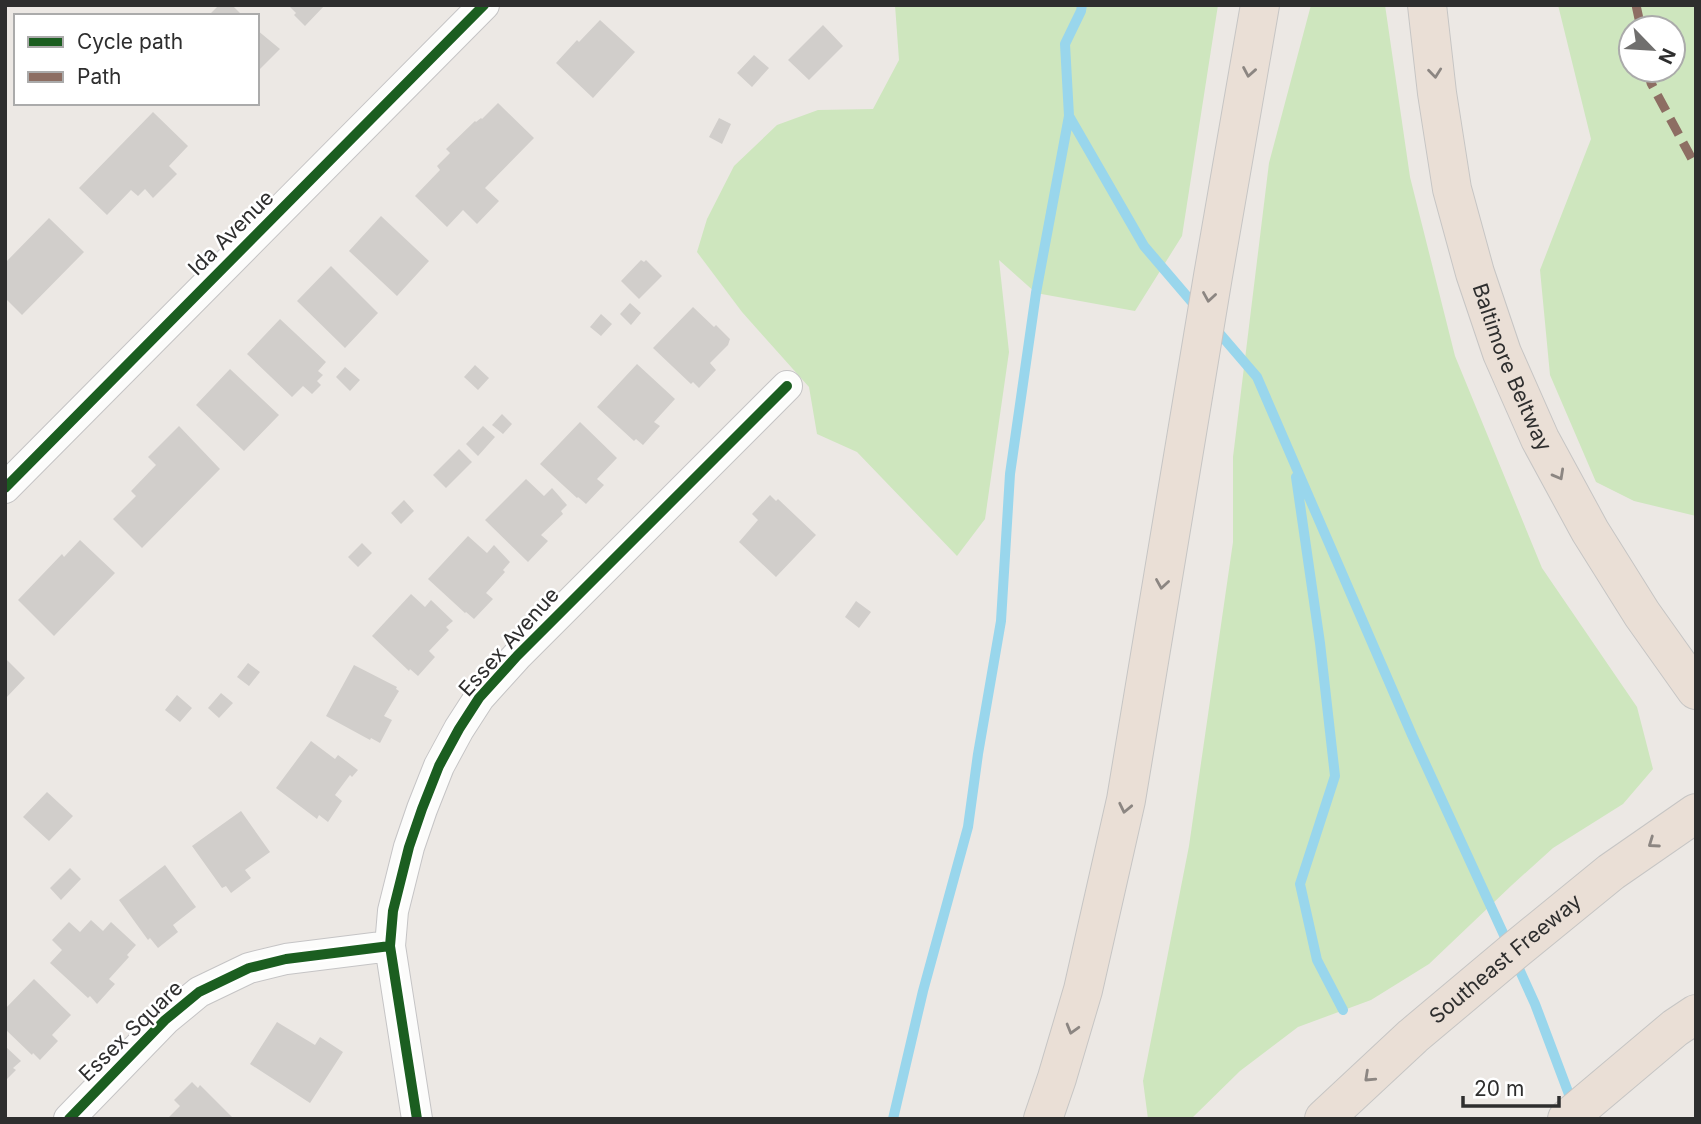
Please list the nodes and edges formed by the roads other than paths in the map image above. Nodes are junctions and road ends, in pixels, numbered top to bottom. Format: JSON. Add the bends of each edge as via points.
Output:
{"nodes":[{"id":1,"x":484,"y":5,"type":"edge"},
{"id":2,"x":1260,"y":5,"type":"edge"},
{"id":3,"x":1427,"y":5,"type":"edge"},
{"id":4,"x":787,"y":386,"type":"dead end"},
{"id":5,"x":5,"y":488,"type":"edge"},
{"id":6,"x":1696,"y":690,"type":"edge"},
{"id":7,"x":1696,"y":813,"type":"edge"},
{"id":8,"x":390,"y":946,"type":"junction"},
{"id":9,"x":1696,"y":1014,"type":"edge"},
{"id":10,"x":69,"y":1119,"type":"edge"},
{"id":11,"x":417,"y":1119,"type":"edge"},
{"id":12,"x":1044,"y":1119,"type":"edge"},
{"id":13,"x":1324,"y":1119,"type":"edge"},
{"id":14,"x":1567,"y":1119,"type":"edge"}],
"edges":[{"from":1,"to":5,"type":"street","name":"Ida Avenue"},
{"from":2,"to":12,"type":"highway","one_way":true,"via":[[1126,800],[1083,990]]},
{"from":3,"to":6,"type":"highway","name":"Baltimore Beltway","one_way":true,"via":[[1452,189],[1502,353],[1540,439],[1590,531]]},
{"from":4,"to":8,"type":"street","name":"Essex Avenue","via":[[479,698],[439,766],[422,809],[393,911]]},
{"from":7,"to":13,"type":"highway","name":"Southeast Freeway","one_way":true,"via":[[1611,872],[1413,1036]]},
{"from":8,"to":10,"type":"street","name":"Essex Square","via":[[286,959],[249,968],[200,992],[165,1020]]},
{"from":8,"to":11,"type":"street","name":"Essex Avenue"},
{"from":9,"to":14,"type":"highway"}]}
